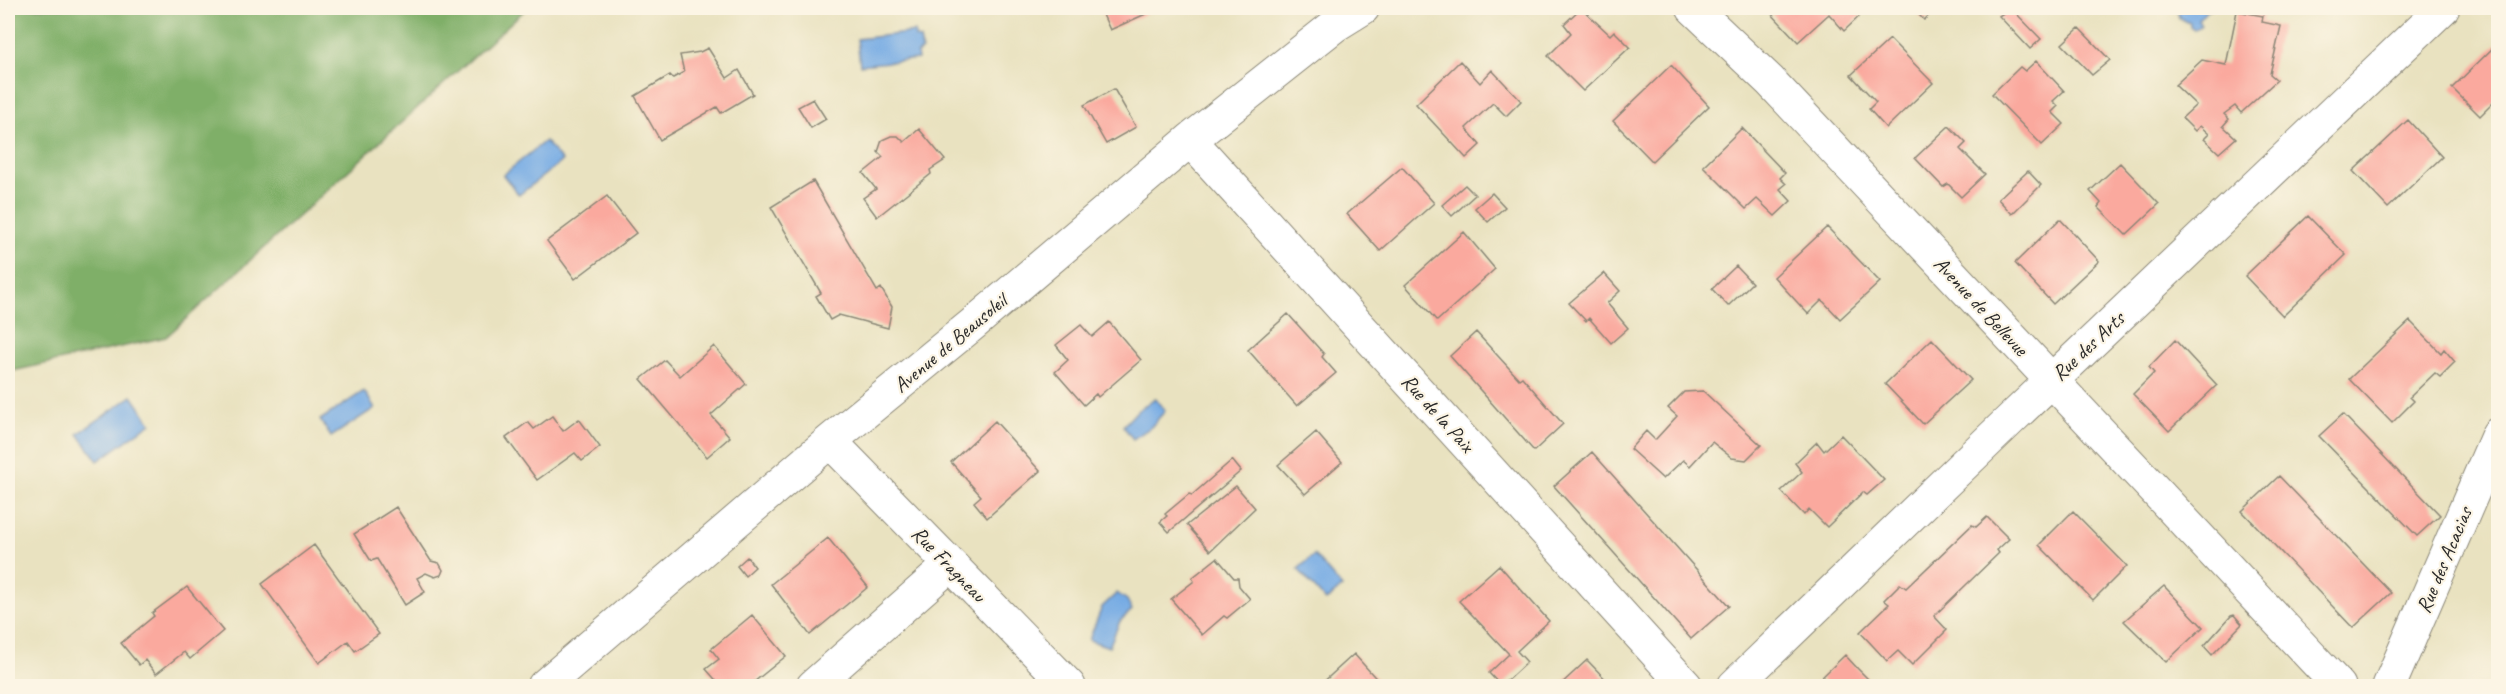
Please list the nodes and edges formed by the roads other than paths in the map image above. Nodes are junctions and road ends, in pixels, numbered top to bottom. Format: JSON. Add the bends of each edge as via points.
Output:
{"nodes":[{"id":1,"x":1363,"y":8,"type":"edge"},
{"id":2,"x":1693,"y":8,"type":"edge"},
{"id":3,"x":2443,"y":8,"type":"edge"},
{"id":4,"x":1190,"y":140,"type":"junction"},
{"id":5,"x":2051,"y":381,"type":"junction"},
{"id":6,"x":2499,"y":434,"type":"edge"},
{"id":7,"x":830,"y":441,"type":"junction"},
{"id":8,"x":950,"y":565,"type":"junction"},
{"id":9,"x":544,"y":687,"type":"edge"},
{"id":10,"x":813,"y":687,"type":"edge"},
{"id":11,"x":1069,"y":687,"type":"edge"},
{"id":12,"x":1686,"y":687,"type":"edge"},
{"id":13,"x":1734,"y":687,"type":"edge"},
{"id":14,"x":2339,"y":687,"type":"edge"},
{"id":15,"x":2389,"y":687,"type":"edge"}],
"edges":[{"from":1,"to":4,"type":"street","name":"Avenue de Beausoleil","via":[[1334,26]]},
{"from":2,"to":5,"type":"street","name":"Avenue de Bellevue","via":[[1770,81]]},
{"from":3,"to":5,"type":"street","name":"Rue des Arts"},
{"from":4,"to":7,"type":"street","name":"Avenue de Beausoleil"},
{"from":4,"to":12,"type":"street","name":"Rue de la Paix"},
{"from":5,"to":13,"type":"street","name":"Rue des Arts"},
{"from":5,"to":14,"type":"street","name":"Avenue de Bellevue"},
{"from":6,"to":15,"type":"street","name":"Rue des Acacias"},
{"from":7,"to":8,"type":"street","name":"Rue Fragneau"},
{"from":7,"to":9,"type":"street","name":"Avenue de Beausoleil"},
{"from":8,"to":10,"type":"street"},
{"from":8,"to":11,"type":"street","name":"Rue Fragneau"}]}
